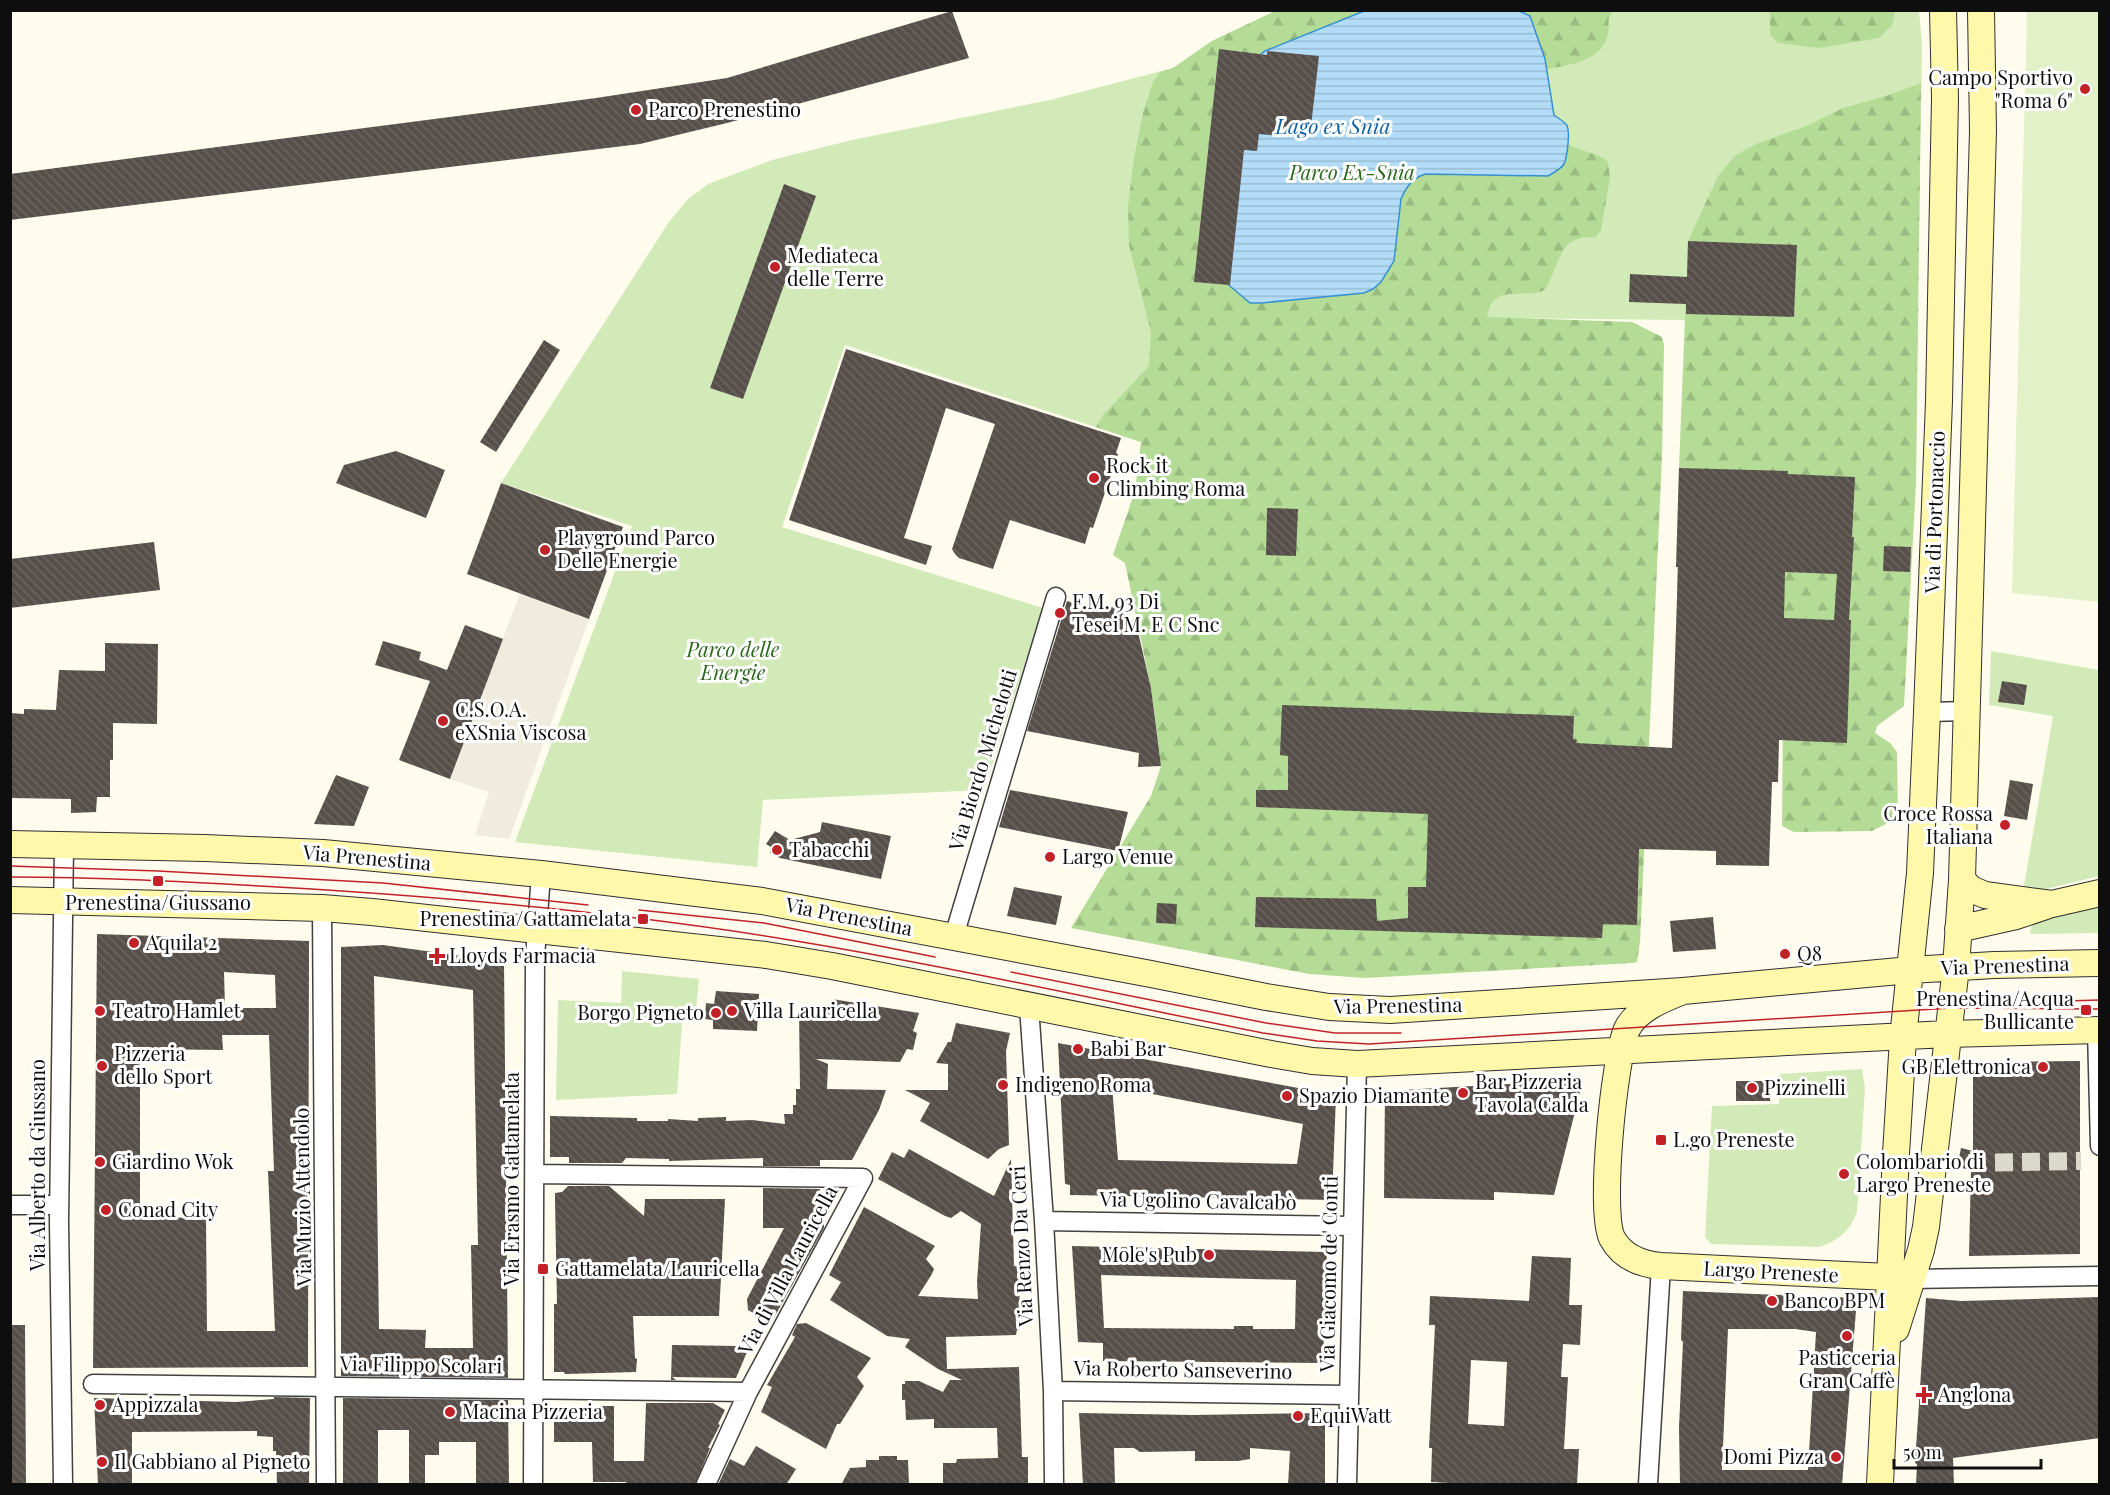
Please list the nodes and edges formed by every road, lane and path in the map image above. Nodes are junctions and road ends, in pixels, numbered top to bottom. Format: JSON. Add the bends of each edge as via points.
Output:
{"nodes":[{"id":1,"x":1943,"y":10,"type":"edge"},
{"id":2,"x":1981,"y":10,"type":"edge"},
{"id":3,"x":1946,"y":98,"type":"junction"},
{"id":4,"x":1983,"y":99,"type":"junction"},
{"id":5,"x":1056,"y":597,"type":"dead end"},
{"id":6,"x":1968,"y":711,"type":"junction"},
{"id":7,"x":1927,"y":712,"type":"junction"},
{"id":8,"x":10,"y":844,"type":"edge"},
{"id":9,"x":63,"y":845,"type":"junction"},
{"id":10,"x":541,"y":874,"type":"junction"},
{"id":11,"x":1962,"y":880,"type":"junction"},
{"id":12,"x":2100,"y":893,"type":"edge"},
{"id":13,"x":10,"y":900,"type":"edge"},
{"id":14,"x":62,"y":901,"type":"junction"},
{"id":15,"x":2052,"y":904,"type":"junction"},
{"id":16,"x":322,"y":908,"type":"junction"},
{"id":17,"x":537,"y":928,"type":"junction"},
{"id":18,"x":1958,"y":929,"type":"junction"},
{"id":19,"x":954,"y":936,"type":"junction"},
{"id":20,"x":2100,"y":963,"type":"edge"},
{"id":21,"x":1956,"y":967,"type":"junction"},
{"id":22,"x":1910,"y":970,"type":"junction"},
{"id":23,"x":1683,"y":991,"type":"junction"},
{"id":24,"x":1029,"y":1006,"type":"junction"},
{"id":25,"x":2098,"y":1030,"type":"edge"},
{"id":26,"x":1947,"y":1034,"type":"junction"},
{"id":27,"x":1903,"y":1038,"type":"junction"},
{"id":28,"x":1620,"y":1051,"type":"junction"},
{"id":29,"x":1357,"y":1064,"type":"junction"},
{"id":30,"x":2100,"y":1146,"type":"edge"},
{"id":31,"x":535,"y":1174,"type":"junction"},
{"id":32,"x":10,"y":1205,"type":"edge"},
{"id":33,"x":59,"y":1205,"type":"junction"},
{"id":34,"x":1044,"y":1221,"type":"junction"},
{"id":35,"x":1352,"y":1226,"type":"junction"},
{"id":36,"x":1661,"y":1266,"type":"junction"},
{"id":37,"x":2100,"y":1276,"type":"edge"},
{"id":38,"x":1900,"y":1278,"type":"junction"},
{"id":39,"x":93,"y":1384,"type":"dead end"},
{"id":40,"x":327,"y":1386,"type":"junction"},
{"id":41,"x":533,"y":1389,"type":"junction"},
{"id":42,"x":1053,"y":1391,"type":"junction"},
{"id":43,"x":748,"y":1392,"type":"junction"},
{"id":44,"x":1348,"y":1395,"type":"junction"},
{"id":45,"x":63,"y":1485,"type":"edge"},
{"id":46,"x":326,"y":1485,"type":"edge"},
{"id":47,"x":532,"y":1485,"type":"edge"},
{"id":48,"x":706,"y":1485,"type":"edge"},
{"id":49,"x":1054,"y":1485,"type":"edge"},
{"id":50,"x":1347,"y":1485,"type":"edge"},
{"id":51,"x":1648,"y":1485,"type":"edge"},
{"id":52,"x":1880,"y":1485,"type":"edge"}],
"edges":[{"from":1,"to":3,"type":"main road","name":"Via di Portonaccio"},
{"from":2,"to":4,"type":"main road","name":"Via di Portonaccio"},
{"from":3,"to":4,"type":"main road"},
{"from":3,"to":7,"type":"main road","name":"Via di Portonaccio"},
{"from":4,"to":6,"type":"main road","name":"Via di Portonaccio"},
{"from":5,"to":19,"type":"street","name":"Via Biordo Michelotti"},
{"from":6,"to":7,"type":"street"},
{"from":6,"to":11,"type":"main road","name":"Via di Portonaccio"},
{"from":7,"to":22,"type":"main road","name":"Via di Portonaccio","via":[[1920,873]]},
{"from":8,"to":9,"type":"main road","name":"Via Prenestina"},
{"from":9,"to":10,"type":"main road","name":"Via Prenestina","via":[[323,853]]},
{"from":9,"to":14,"type":"street","name":"Via Alberto da Giussano"},
{"from":10,"to":17,"type":"street","name":"Via Erasmo Gattamelata"},
{"from":10,"to":19,"type":"main road","name":"Via Prenestina","via":[[762,901]]},
{"from":11,"to":15,"type":"main road","via":[[1971,890],[1985,895]]},
{"from":11,"to":18,"type":"main road","name":"Via di Portonaccio"},
{"from":12,"to":15,"type":"main road"},
{"from":13,"to":14,"type":"main road"},
{"from":14,"to":16,"type":"main road"},
{"from":14,"to":33,"type":"street","name":"Via Alberto da Giussano"},
{"from":15,"to":18,"type":"main road"},
{"from":16,"to":17,"type":"main road"},
{"from":16,"to":40,"type":"street","name":"Via Muzio Attendolo"},
{"from":17,"to":24,"type":"main road","via":[[766,955]]},
{"from":17,"to":31,"type":"street","name":"Via Erasmo Gattamelata"},
{"from":18,"to":21,"type":"main road","name":"Via di Portonaccio"},
{"from":19,"to":23,"type":"main road","name":"Via Prenestina","via":[[1287,1001],[1350,1009]]},
{"from":20,"to":21,"type":"main road","name":"Via Prenestina"},
{"from":21,"to":22,"type":"main road","name":"Via Prenestina"},
{"from":21,"to":26,"type":"main road","name":"Via di Portonaccio"},
{"from":22,"to":23,"type":"main road","name":"Largo Preneste"},
{"from":22,"to":27,"type":"main road","name":"Via di Portonaccio"},
{"from":23,"to":28,"type":"main road","name":"Largo Preneste","via":[[1650,1006],[1634,1020]]},
{"from":24,"to":29,"type":"main road","via":[[1292,1058]]},
{"from":24,"to":34,"type":"street","name":"Via Renzo Da Ceri"},
{"from":25,"to":26,"type":"main road"},
{"from":25,"to":30,"type":"street"},
{"from":26,"to":27,"type":"main road"},
{"from":26,"to":38,"type":"main road","via":[[1926,1227]]},
{"from":27,"to":28,"type":"main road"},
{"from":27,"to":38,"type":"main road"},
{"from":28,"to":29,"type":"main road"},
{"from":28,"to":36,"type":"main road","name":"Largo Preneste","via":[[1608,1162],[1610,1234],[1630,1257]]},
{"from":29,"to":35,"type":"street","name":"Via Giacomo de' Conti"},
{"from":31,"to":41,"type":"street","name":"Via Erasmo Gattamelata"},
{"from":31,"to":43,"type":"street","name":"Via di Villa Lauricella","via":[[863,1178]]},
{"from":32,"to":33,"type":"street"},
{"from":33,"to":45,"type":"street","name":"Via Alberto da Giussano"},
{"from":34,"to":35,"type":"street","name":"Via Ugolino Cavalcabò"},
{"from":34,"to":42,"type":"street","name":"Via Renzo Da Ceri"},
{"from":35,"to":44,"type":"street","name":"Via Giacomo de' Conti"},
{"from":36,"to":38,"type":"main road","name":"Largo Preneste"},
{"from":36,"to":51,"type":"street"},
{"from":37,"to":38,"type":"street","name":"Largo Preneste"},
{"from":38,"to":52,"type":"main road","via":[[1887,1360]]},
{"from":39,"to":40,"type":"street","name":"Via Filippo Scolari"},
{"from":40,"to":41,"type":"street","name":"Via Filippo Scolari"},
{"from":40,"to":46,"type":"street","name":"Via Muzio Attendolo"},
{"from":41,"to":43,"type":"street","name":"Via Filippo Scolari"},
{"from":41,"to":47,"type":"street","name":"Via Erasmo Gattamelata"},
{"from":42,"to":44,"type":"street","name":"Via Roberto Sanseverino"},
{"from":42,"to":49,"type":"street","name":"Via Renzo Da Ceri"},
{"from":43,"to":48,"type":"street","name":"Via di Villa Lauricella"},
{"from":44,"to":50,"type":"street","name":"Via Giacomo de' Conti"}]}
